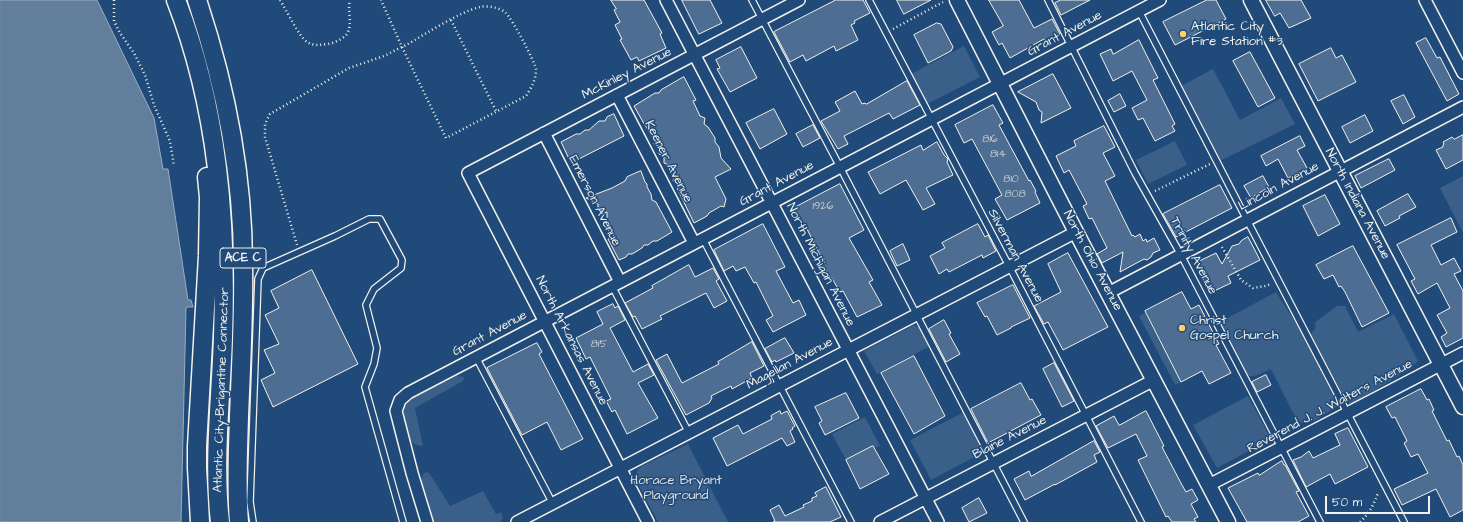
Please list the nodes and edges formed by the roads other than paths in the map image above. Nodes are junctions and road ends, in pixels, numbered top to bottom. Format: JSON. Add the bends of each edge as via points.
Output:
{"nodes":[{"id":1,"x":176,"y":0,"type":"edge"},
{"id":2,"x":197,"y":0,"type":"edge"},
{"id":3,"x":666,"y":0,"type":"edge"},
{"id":4,"x":752,"y":0,"type":"edge"},
{"id":5,"x":799,"y":0,"type":"edge"},
{"id":6,"x":869,"y":0,"type":"edge"},
{"id":7,"x":957,"y":0,"type":"edge"},
{"id":8,"x":1048,"y":0,"type":"edge"},
{"id":9,"x":1251,"y":0,"type":"edge"},
{"id":10,"x":1425,"y":0,"type":"edge"},
{"id":11,"x":1155,"y":1,"type":"edge"},
{"id":12,"x":1139,"y":11,"type":"junction"},
{"id":13,"x":762,"y":20,"type":"junction"},
{"id":14,"x":1072,"y":46,"type":"junction"},
{"id":15,"x":694,"y":54,"type":"junction"},
{"id":16,"x":196,"y":59,"type":"junction"},
{"id":17,"x":1463,"y":73,"type":"edge"},
{"id":18,"x":1000,"y":84,"type":"junction"},
{"id":19,"x":617,"y":95,"type":"junction"},
{"id":20,"x":1463,"y":107,"type":"edge"},
{"id":21,"x":931,"y":119,"type":"junction"},
{"id":22,"x":544,"y":133,"type":"junction"},
{"id":23,"x":840,"y":167,"type":"junction"},
{"id":24,"x":468,"y":172,"type":"joint"},
{"id":25,"x":1340,"y":172,"type":"junction"},
{"id":26,"x":772,"y":203,"type":"junction"},
{"id":27,"x":1247,"y":220,"type":"junction"},
{"id":28,"x":1076,"y":232,"type":"junction"},
{"id":29,"x":699,"y":241,"type":"junction"},
{"id":30,"x":1181,"y":255,"type":"junction"},
{"id":31,"x":1009,"y":266,"type":"junction"},
{"id":32,"x":616,"y":284,"type":"junction"},
{"id":33,"x":1108,"y":293,"type":"junction"},
{"id":34,"x":917,"y":314,"type":"junction"},
{"id":35,"x":545,"y":321,"type":"junction"},
{"id":36,"x":848,"y":350,"type":"junction"},
{"id":37,"x":1463,"y":353,"type":"edge"},
{"id":38,"x":476,"y":357,"type":"junction"},
{"id":39,"x":1441,"y":365,"type":"junction"},
{"id":40,"x":1154,"y":380,"type":"junction"},
{"id":41,"x":780,"y":386,"type":"junction"},
{"id":42,"x":1463,"y":407,"type":"edge"},
{"id":43,"x":1348,"y":413,"type":"junction"},
{"id":44,"x":1086,"y":415,"type":"junction"},
{"id":45,"x":689,"y":433,"type":"junction"},
{"id":46,"x":1281,"y":448,"type":"junction"},
{"id":47,"x":993,"y":463,"type":"junction"},
{"id":48,"x":620,"y":469,"type":"junction"},
{"id":49,"x":1209,"y":485,"type":"junction"},
{"id":50,"x":926,"y":498,"type":"junction"},
{"id":51,"x":552,"y":504,"type":"junction"},
{"id":52,"x":200,"y":522,"type":"edge"},
{"id":53,"x":220,"y":522,"type":"edge"},
{"id":54,"x":239,"y":522,"type":"edge"},
{"id":55,"x":253,"y":522,"type":"edge"},
{"id":56,"x":403,"y":522,"type":"edge"},
{"id":57,"x":427,"y":522,"type":"edge"},
{"id":58,"x":517,"y":522,"type":"edge"},
{"id":59,"x":648,"y":522,"type":"edge"},
{"id":60,"x":851,"y":522,"type":"edge"},
{"id":61,"x":880,"y":522,"type":"edge"},
{"id":62,"x":938,"y":522,"type":"edge"},
{"id":63,"x":1024,"y":522,"type":"edge"},
{"id":64,"x":1140,"y":522,"type":"edge"},
{"id":65,"x":1228,"y":522,"type":"edge"},
{"id":66,"x":1320,"y":522,"type":"edge"},
{"id":67,"x":1404,"y":522,"type":"edge"}],
"edges":[{"from":1,"to":16,"type":"highway","name":"Atlantic City–Brigantine Connector","number":"ACE C"},
{"from":2,"to":54,"type":"highway","name":"Atlantic City–Brigantine Connector","number":"ACE C","via":[[222,84],[240,186],[243,271],[237,470]]},
{"from":3,"to":15,"type":"street","name":"North Michigan Avenue"},
{"from":4,"to":13,"type":"lane"},
{"from":5,"to":13,"type":"street","name":"McKinley Avenue"},
{"from":6,"to":21,"type":"lane","name":"Silverman Avenue"},
{"from":7,"to":18,"type":"street","name":"North Ohio Avenue"},
{"from":8,"to":14,"type":"lane","name":"Trinity Avenue"},
{"from":9,"to":25,"type":"street","name":"North Indiana Avenue"},
{"from":10,"to":17,"type":"street"},
{"from":11,"to":12,"type":"street","name":"Grant Avenue"},
{"from":12,"to":14,"type":"street","name":"Grant Avenue"},
{"from":12,"to":27,"type":"lane"},
{"from":13,"to":15,"type":"street","name":"McKinley Avenue"},
{"from":13,"to":23,"type":"lane"},
{"from":14,"to":18,"type":"street","name":"Grant Avenue"},
{"from":14,"to":30,"type":"lane","name":"Trinity Avenue","via":[[1135,174]]},
{"from":15,"to":19,"type":"street","name":"McKinley Avenue"},
{"from":15,"to":26,"type":"street","name":"North Michigan Avenue"},
{"from":16,"to":52,"type":"highway","via":[[198,112],[209,197],[198,422]]},
{"from":16,"to":53,"type":"highway","name":"Atlantic City–Brigantine Connector","number":"ACE C","via":[[216,155],[224,232],[225,284],[218,464]]},
{"from":18,"to":21,"type":"street","name":"Grant Avenue"},
{"from":18,"to":28,"type":"street","name":"North Ohio Avenue"},
{"from":19,"to":22,"type":"street","name":"McKinley Avenue"},
{"from":19,"to":29,"type":"street","name":"Keener Avenue"},
{"from":20,"to":25,"type":"street","name":"Lincoln Avenue"},
{"from":21,"to":23,"type":"street","name":"Grant Avenue"},
{"from":21,"to":31,"type":"lane","name":"Silverman Avenue"},
{"from":22,"to":24,"type":"street","name":"McKinley Avenue"},
{"from":22,"to":32,"type":"street","name":"Emerson Avenue"},
{"from":23,"to":26,"type":"street","name":"Grant Avenue"},
{"from":23,"to":34,"type":"lane"},
{"from":24,"to":35,"type":"street","name":"North Arkansas Avenue"},
{"from":25,"to":27,"type":"street","name":"Lincoln Avenue"},
{"from":25,"to":39,"type":"street","name":"North Indiana Avenue"},
{"from":26,"to":29,"type":"street","name":"Grant Avenue"},
{"from":26,"to":36,"type":"street","name":"North Michigan Avenue"},
{"from":27,"to":30,"type":"street","name":"Lincoln Avenue"},
{"from":27,"to":43,"type":"lane"},
{"from":28,"to":31,"type":"street","name":"Magellan Avenue"},
{"from":28,"to":33,"type":"street","name":"North Ohio Avenue"},
{"from":29,"to":32,"type":"street","name":"Grant Avenue"},
{"from":29,"to":41,"type":"lane"},
{"from":30,"to":33,"type":"street","name":"Lincoln Avenue"},
{"from":30,"to":46,"type":"lane","name":"Trinity Avenue"},
{"from":31,"to":34,"type":"street","name":"Magellan Avenue"},
{"from":31,"to":44,"type":"lane","name":"Silverman Avenue"},
{"from":32,"to":35,"type":"street","name":"Grant Avenue"},
{"from":32,"to":45,"type":"lane"},
{"from":33,"to":40,"type":"street","name":"North Ohio Avenue"},
{"from":34,"to":36,"type":"street","name":"Magellan Avenue"},
{"from":34,"to":47,"type":"lane"},
{"from":35,"to":38,"type":"street","name":"Grant Avenue"},
{"from":35,"to":48,"type":"street","name":"North Arkansas Avenue"},
{"from":36,"to":41,"type":"street","name":"Magellan Avenue"},
{"from":36,"to":50,"type":"street","name":"North Michigan Avenue"},
{"from":37,"to":39,"type":"street","name":"Reverend J. J. Walters Avenue"},
{"from":38,"to":51,"type":"lane"},
{"from":38,"to":57,"type":"street","name":"Grant Avenue","via":[[408,393],[400,400],[396,411]]},
{"from":39,"to":42,"type":"street","name":"North Indiana Avenue"},
{"from":39,"to":43,"type":"street","name":"Reverend J. J. Walters Avenue"},
{"from":40,"to":44,"type":"street","name":"Blaine Avenue"},
{"from":40,"to":49,"type":"street","name":"North Ohio Avenue"},
{"from":41,"to":45,"type":"street","name":"Magellan Avenue"},
{"from":41,"to":60,"type":"lane"},
{"from":43,"to":46,"type":"street","name":"Reverend J. J. Walters Avenue"},
{"from":43,"to":67,"type":"lane"},
{"from":44,"to":47,"type":"street","name":"Blaine Avenue"},
{"from":44,"to":64,"type":"lane","name":"Silverman Avenue"},
{"from":45,"to":48,"type":"street","name":"Magellan Avenue"},
{"from":46,"to":49,"type":"street","name":"Reverend J. J. Walters Avenue"},
{"from":46,"to":66,"type":"lane","name":"Trinity Avenue"},
{"from":47,"to":50,"type":"street","name":"Blaine Avenue"},
{"from":47,"to":63,"type":"lane"},
{"from":48,"to":51,"type":"street","name":"Magellan Avenue"},
{"from":48,"to":59,"type":"street","name":"North Arkansas Avenue"},
{"from":49,"to":65,"type":"street","name":"North Ohio Avenue"},
{"from":50,"to":61,"type":"street","name":"Blaine Avenue"},
{"from":50,"to":62,"type":"street","name":"North Michigan Avenue"},
{"from":51,"to":58,"type":"street","name":"Magellan Avenue"},
{"from":55,"to":56,"type":"lane","via":[[250,502],[258,279],[263,268],[369,219],[380,219],[402,260],[401,268],[374,289],[366,305],[377,348],[365,387]]}]}
